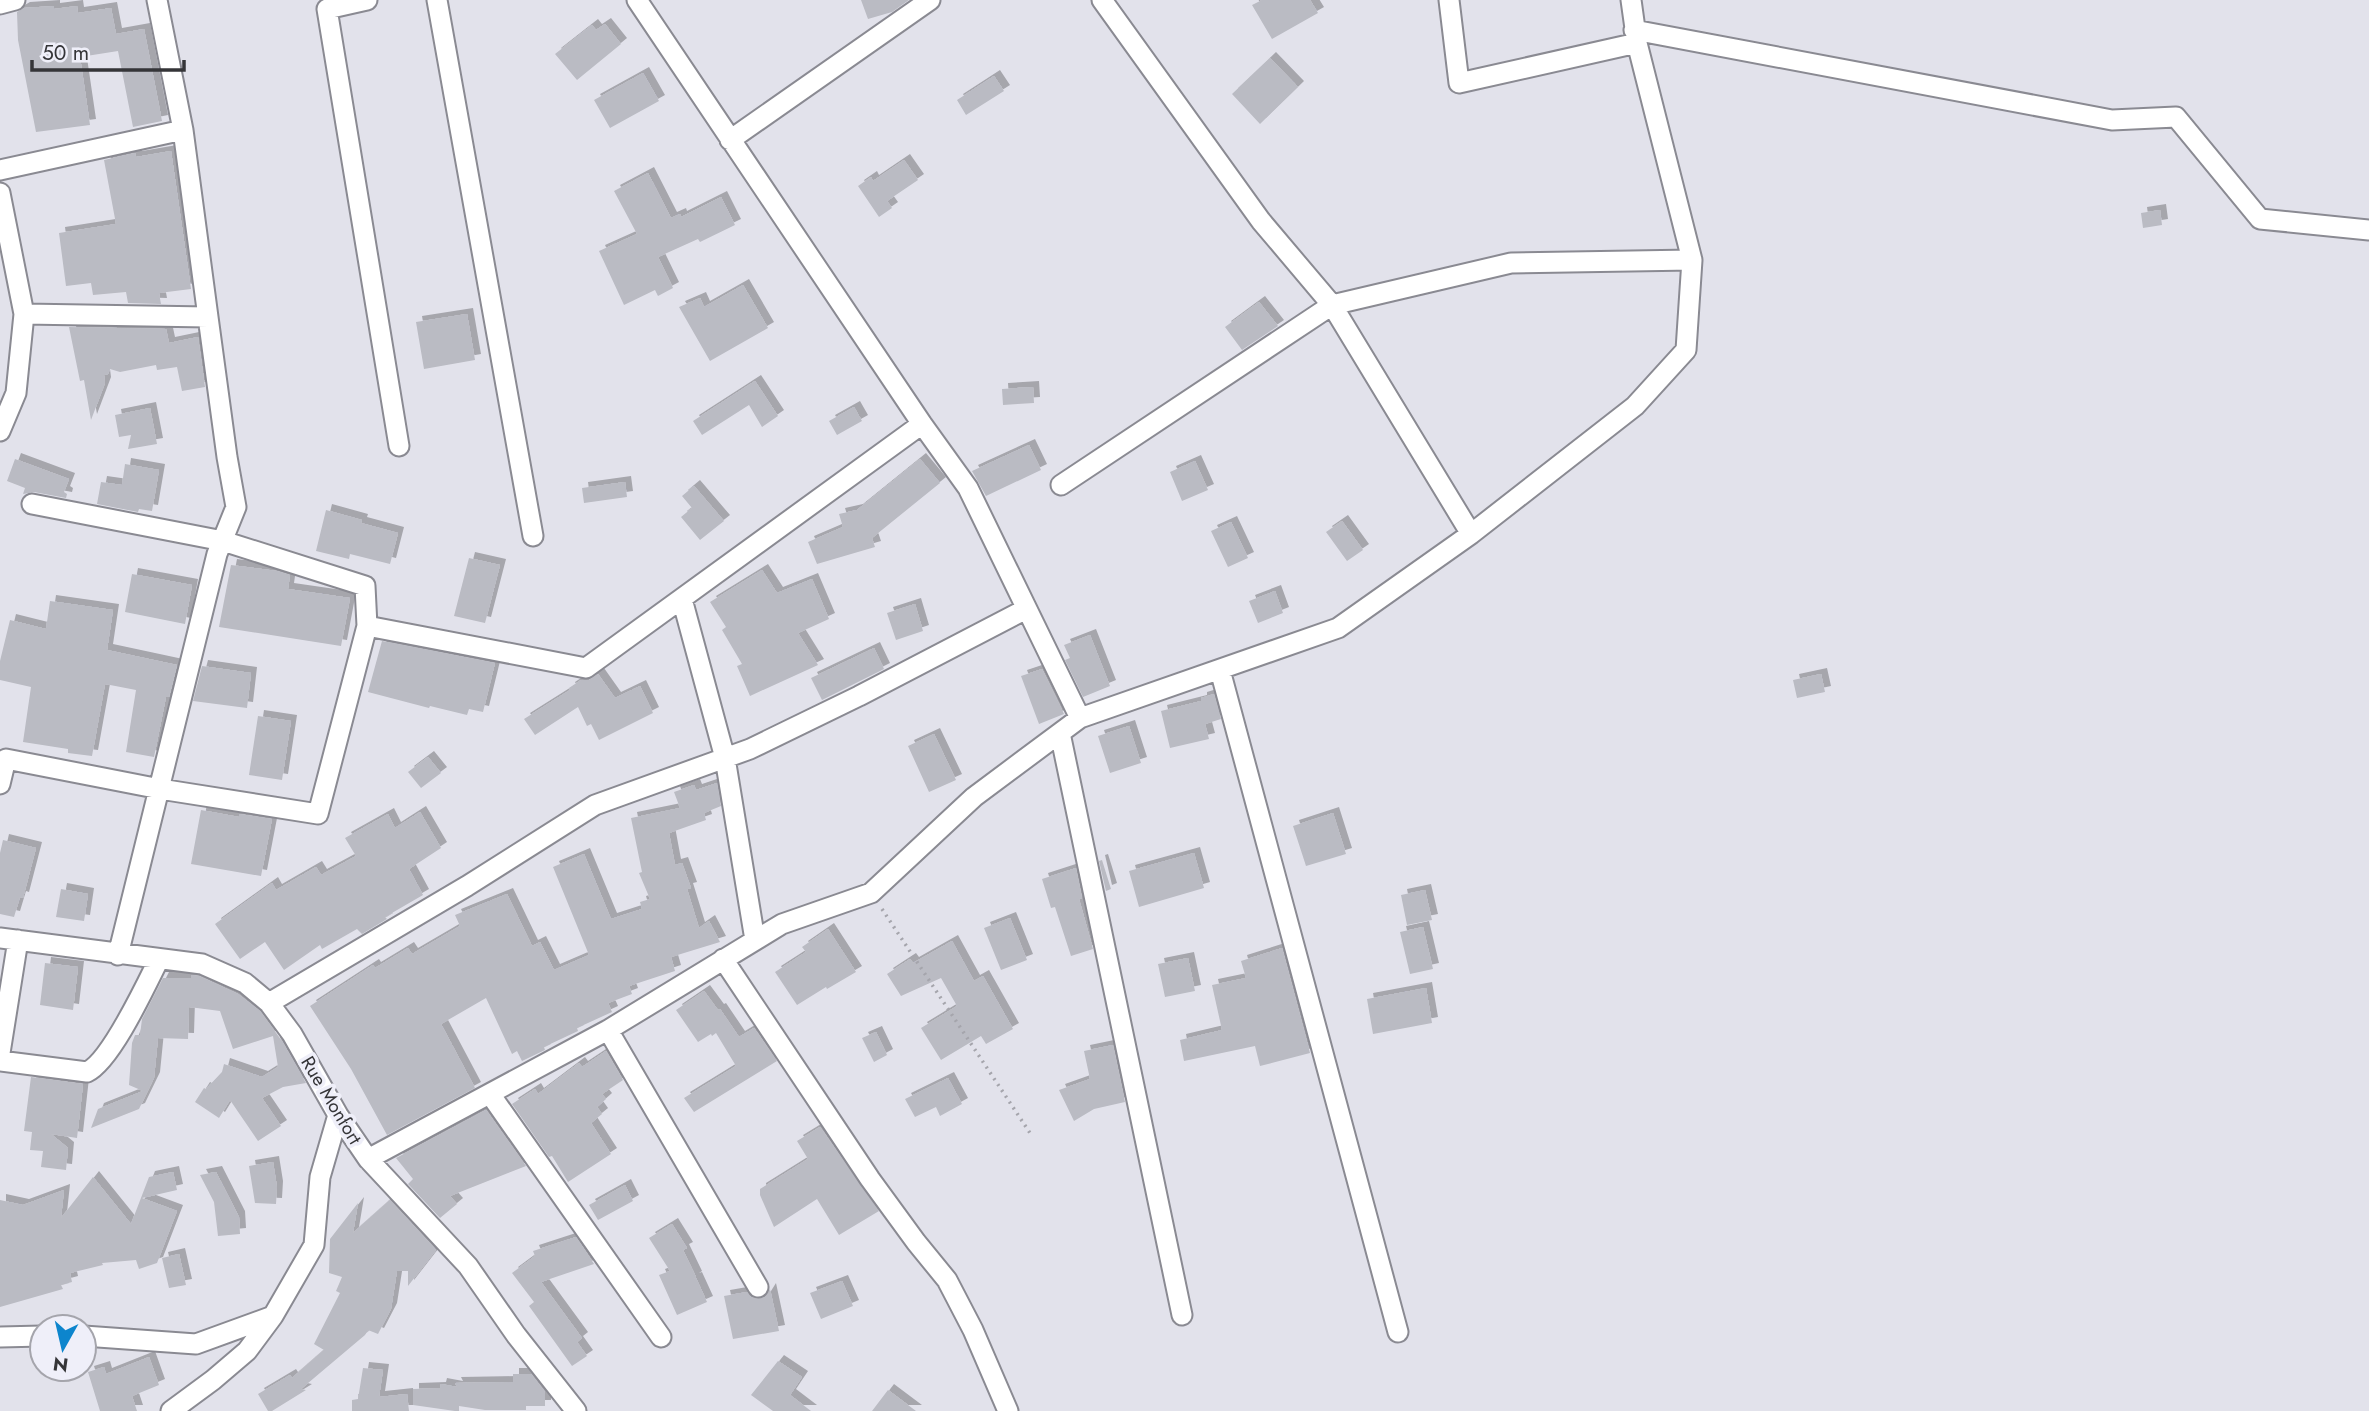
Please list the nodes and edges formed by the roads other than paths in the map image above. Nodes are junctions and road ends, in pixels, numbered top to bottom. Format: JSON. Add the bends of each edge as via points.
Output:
{"nodes":[{"id":1,"x":15,"y":0,"type":"edge"},
{"id":2,"x":157,"y":0,"type":"edge"},
{"id":3,"x":367,"y":0,"type":"edge"},
{"id":4,"x":437,"y":0,"type":"edge"},
{"id":5,"x":637,"y":0,"type":"edge"},
{"id":6,"x":930,"y":0,"type":"edge"},
{"id":7,"x":1102,"y":0,"type":"edge"},
{"id":8,"x":1449,"y":0,"type":"edge"},
{"id":9,"x":1631,"y":0,"type":"edge"},
{"id":10,"x":0,"y":4,"type":"edge"},
{"id":11,"x":1635,"y":37,"type":"junction"},
{"id":12,"x":183,"y":130,"type":"junction"},
{"id":13,"x":730,"y":140,"type":"junction"},
{"id":14,"x":0,"y":170,"type":"edge"},
{"id":15,"x":0,"y":193,"type":"edge"},
{"id":16,"x":2369,"y":230,"type":"edge"},
{"id":17,"x":1692,"y":260,"type":"junction"},
{"id":18,"x":1332,"y":306,"type":"junction"},
{"id":19,"x":24,"y":314,"type":"junction"},
{"id":20,"x":208,"y":317,"type":"junction"},
{"id":21,"x":922,"y":425,"type":"junction"},
{"id":22,"x":0,"y":431,"type":"edge"},
{"id":23,"x":399,"y":446,"type":"dead end"},
{"id":24,"x":1060,"y":485,"type":"dead end"},
{"id":25,"x":32,"y":504,"type":"dead end"},
{"id":26,"x":1471,"y":534,"type":"junction"},
{"id":27,"x":533,"y":536,"type":"dead end"},
{"id":28,"x":223,"y":541,"type":"junction"},
{"id":29,"x":682,"y":599,"type":"junction"},
{"id":30,"x":1026,"y":609,"type":"junction"},
{"id":31,"x":367,"y":626,"type":"junction"},
{"id":32,"x":1220,"y":670,"type":"junction"},
{"id":33,"x":1080,"y":719,"type":"junction"},
{"id":34,"x":1060,"y":733,"type":"junction"},
{"id":35,"x":725,"y":758,"type":"junction"},
{"id":36,"x":0,"y":784,"type":"edge"},
{"id":37,"x":160,"y":789,"type":"junction"},
{"id":38,"x":9,"y":939,"type":"edge"},
{"id":39,"x":755,"y":940,"type":"junction"},
{"id":40,"x":118,"y":955,"type":"junction"},
{"id":41,"x":159,"y":959,"type":"junction"},
{"id":42,"x":723,"y":959,"type":"junction"},
{"id":43,"x":269,"y":1003,"type":"junction"},
{"id":44,"x":608,"y":1030,"type":"junction"},
{"id":45,"x":0,"y":1053,"type":"edge"},
{"id":46,"x":0,"y":1061,"type":"edge"},
{"id":47,"x":490,"y":1094,"type":"junction"},
{"id":48,"x":338,"y":1115,"type":"junction"},
{"id":49,"x":368,"y":1159,"type":"junction"},
{"id":50,"x":758,"y":1287,"type":"dead end"},
{"id":51,"x":1182,"y":1315,"type":"dead end"},
{"id":52,"x":273,"y":1316,"type":"junction"},
{"id":53,"x":1398,"y":1332,"type":"dead end"},
{"id":54,"x":28,"y":1337,"type":"edge"},
{"id":55,"x":98,"y":1337,"type":"edge"},
{"id":56,"x":661,"y":1337,"type":"dead end"},
{"id":57,"x":0,"y":1338,"type":"edge"},
{"id":58,"x":568,"y":1407,"type":"edge"},
{"id":59,"x":171,"y":1411,"type":"edge"},
{"id":60,"x":1008,"y":1411,"type":"edge"}],
"edges":[{"from":1,"to":10,"type":"street"},
{"from":2,"to":12,"type":"street"},
{"from":3,"to":23,"type":"street","via":[[327,9]]},
{"from":4,"to":27,"type":"street"},
{"from":5,"to":13,"type":"street"},
{"from":6,"to":13,"type":"street"},
{"from":7,"to":18,"type":"street","via":[[1261,221]]},
{"from":8,"to":11,"type":"street","via":[[1459,83]]},
{"from":9,"to":11,"type":"street"},
{"from":11,"to":16,"type":"street","via":[[2112,120],[2176,117],[2260,219]]},
{"from":11,"to":17,"type":"street"},
{"from":12,"to":14,"type":"street"},
{"from":12,"to":20,"type":"street"},
{"from":13,"to":21,"type":"street"},
{"from":15,"to":19,"type":"street"},
{"from":17,"to":18,"type":"street","via":[[1511,263]]},
{"from":17,"to":26,"type":"street","via":[[1686,350],[1635,406]]},
{"from":18,"to":24,"type":"street"},
{"from":18,"to":26,"type":"street"},
{"from":19,"to":20,"type":"street"},
{"from":19,"to":22,"type":"street","via":[[16,393]]},
{"from":20,"to":28,"type":"street","via":[[236,507]]},
{"from":21,"to":29,"type":"street"},
{"from":21,"to":30,"type":"street","via":[[968,488]]},
{"from":25,"to":28,"type":"street"},
{"from":26,"to":32,"type":"street","via":[[1338,628]]},
{"from":28,"to":31,"type":"street","via":[[365,586]]},
{"from":28,"to":37,"type":"street"},
{"from":29,"to":31,"type":"street","via":[[586,668]]},
{"from":29,"to":35,"type":"street"},
{"from":30,"to":33,"type":"street"},
{"from":30,"to":35,"type":"street","via":[[859,696]]},
{"from":31,"to":37,"type":"street","via":[[318,814]]},
{"from":32,"to":33,"type":"street"},
{"from":32,"to":53,"type":"street"},
{"from":33,"to":34,"type":"street"},
{"from":34,"to":39,"type":"street","via":[[974,797],[871,893],[782,924]]},
{"from":34,"to":51,"type":"street"},
{"from":35,"to":39,"type":"street"},
{"from":35,"to":43,"type":"street","via":[[595,805]]},
{"from":36,"to":37,"type":"street","via":[[6,759]]},
{"from":37,"to":40,"type":"street"},
{"from":38,"to":40,"type":"street","name":"Rue Monfort"},
{"from":38,"to":45,"type":"street"},
{"from":39,"to":42,"type":"street"},
{"from":40,"to":41,"type":"street","name":"Rue Monfort"},
{"from":41,"to":43,"type":"street","name":"Rue Monfort","via":[[202,964],[245,983]]},
{"from":41,"to":46,"type":"street","via":[[96,1068],[87,1072]]},
{"from":42,"to":44,"type":"street"},
{"from":42,"to":60,"type":"street","via":[[870,1179],[947,1280]]},
{"from":43,"to":48,"type":"street","name":"Rue Monfort"},
{"from":44,"to":47,"type":"street"},
{"from":44,"to":50,"type":"street"},
{"from":47,"to":49,"type":"street"},
{"from":47,"to":56,"type":"street"},
{"from":48,"to":49,"type":"street","name":"Rue Monfort"},
{"from":48,"to":52,"type":"street","via":[[320,1177],[314,1245]]},
{"from":49,"to":58,"type":"street","name":"Rue Monfort","via":[[468,1266]]},
{"from":52,"to":55,"type":"street","via":[[196,1344]]},
{"from":52,"to":59,"type":"street","via":[[247,1351]]},
{"from":54,"to":57,"type":"street"}]}
